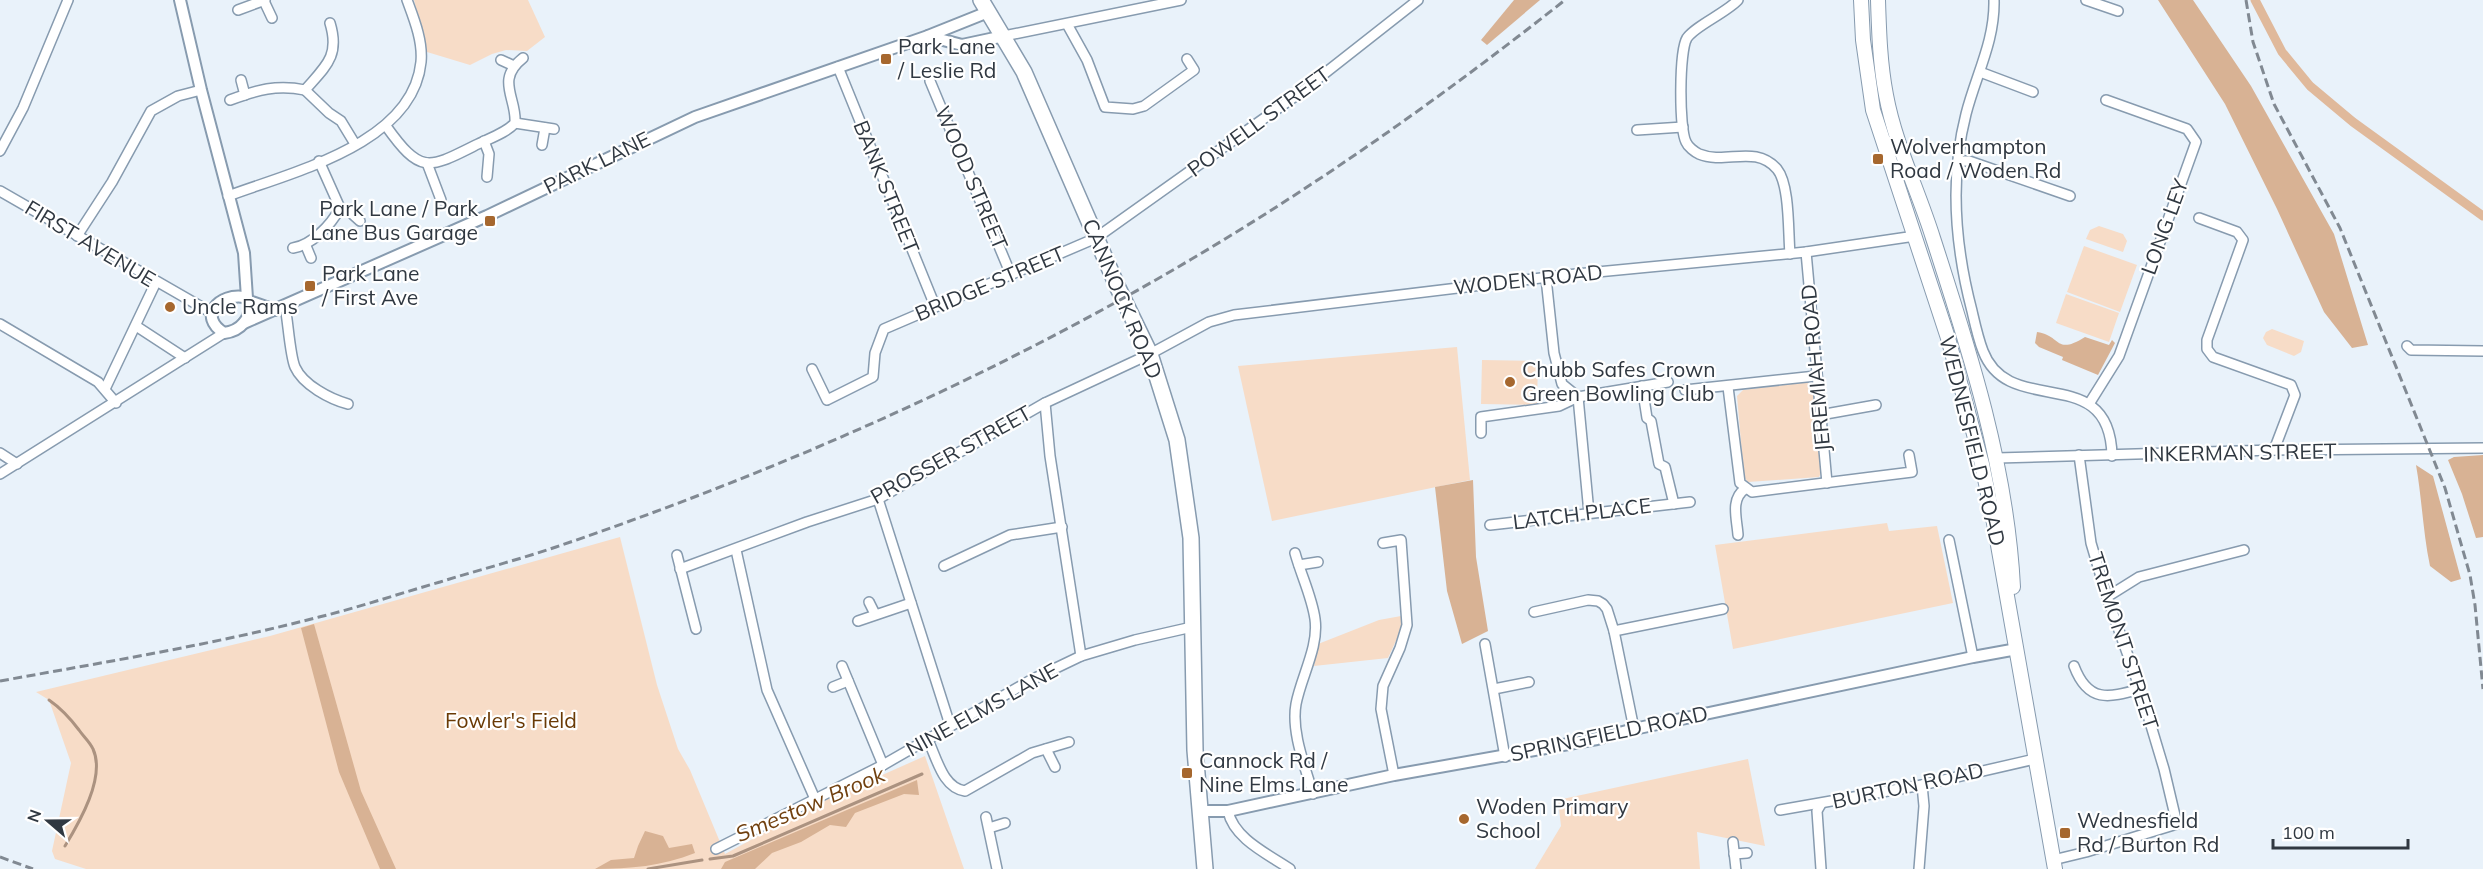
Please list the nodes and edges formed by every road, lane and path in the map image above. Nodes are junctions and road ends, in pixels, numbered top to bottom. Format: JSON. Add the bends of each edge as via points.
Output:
{"nodes":[{"id":1,"x":61,"y":0,"type":"edge"},
{"id":2,"x":68,"y":0,"type":"edge"},
{"id":3,"x":180,"y":0,"type":"edge"},
{"id":4,"x":407,"y":0,"type":"edge"},
{"id":5,"x":1181,"y":0,"type":"edge"},
{"id":6,"x":1418,"y":0,"type":"edge"},
{"id":7,"x":1738,"y":0,"type":"edge"},
{"id":8,"x":1861,"y":0,"type":"edge"},
{"id":9,"x":1878,"y":0,"type":"edge"},
{"id":10,"x":1994,"y":0,"type":"edge"},
{"id":11,"x":2086,"y":0,"type":"edge"},
{"id":12,"x":264,"y":1,"type":"edge"},
{"id":13,"x":985,"y":6,"type":"edge"},
{"id":14,"x":238,"y":10,"type":"dead end"},
{"id":15,"x":2118,"y":11,"type":"dead end"},
{"id":16,"x":63,"y":13,"type":"junction"},
{"id":17,"x":272,"y":18,"type":"dead end"},
{"id":18,"x":330,"y":23,"type":"dead end"},
{"id":19,"x":1067,"y":24,"type":"junction"},
{"id":20,"x":928,"y":36,"type":"junction"},
{"id":21,"x":1004,"y":36,"type":"junction"},
{"id":22,"x":523,"y":58,"type":"dead end"},
{"id":23,"x":1187,"y":59,"type":"dead end"},
{"id":24,"x":501,"y":60,"type":"dead end"},
{"id":25,"x":514,"y":66,"type":"junction"},
{"id":26,"x":838,"y":67,"type":"junction"},
{"id":27,"x":1980,"y":72,"type":"junction"},
{"id":28,"x":241,"y":80,"type":"dead end"},
{"id":29,"x":930,"y":81,"type":"dead end"},
{"id":30,"x":201,"y":90,"type":"junction"},
{"id":31,"x":305,"y":90,"type":"junction"},
{"id":32,"x":2033,"y":92,"type":"dead end"},
{"id":33,"x":245,"y":95,"type":"junction"},
{"id":34,"x":230,"y":100,"type":"dead end"},
{"id":35,"x":2106,"y":100,"type":"dead end"},
{"id":36,"x":515,"y":123,"type":"junction"},
{"id":37,"x":386,"y":126,"type":"junction"},
{"id":38,"x":1683,"y":127,"type":"junction"},
{"id":39,"x":1636,"y":130,"type":"dead end"},
{"id":40,"x":484,"y":141,"type":"junction"},
{"id":41,"x":355,"y":144,"type":"junction"},
{"id":42,"x":542,"y":145,"type":"dead end"},
{"id":43,"x":0,"y":151,"type":"edge"},
{"id":44,"x":320,"y":161,"type":"junction"},
{"id":45,"x":1958,"y":161,"type":"junction"},
{"id":46,"x":427,"y":163,"type":"junction"},
{"id":47,"x":498,"y":171,"type":"dead end"},
{"id":48,"x":0,"y":191,"type":"edge"},
{"id":49,"x":228,"y":196,"type":"junction"},
{"id":50,"x":2070,"y":196,"type":"dead end"},
{"id":51,"x":441,"y":200,"type":"dead end"},
{"id":52,"x":339,"y":208,"type":"junction"},
{"id":53,"x":2199,"y":218,"type":"dead end"},
{"id":54,"x":360,"y":220,"type":"dead end"},
{"id":55,"x":1932,"y":235,"type":"junction"},
{"id":56,"x":77,"y":236,"type":"junction"},
{"id":57,"x":1915,"y":236,"type":"junction"},
{"id":58,"x":1096,"y":238,"type":"junction"},
{"id":59,"x":306,"y":246,"type":"junction"},
{"id":60,"x":293,"y":248,"type":"dead end"},
{"id":61,"x":1806,"y":252,"type":"junction"},
{"id":62,"x":1790,"y":254,"type":"junction"},
{"id":63,"x":311,"y":258,"type":"dead end"},
{"id":64,"x":246,"y":272,"type":"junction"},
{"id":65,"x":1011,"y":275,"type":"junction"},
{"id":66,"x":1546,"y":278,"type":"junction"},
{"id":67,"x":156,"y":282,"type":"junction"},
{"id":68,"x":229,"y":296,"type":"junction"},
{"id":69,"x":248,"y":300,"type":"junction"},
{"id":70,"x":935,"y":306,"type":"junction"},
{"id":71,"x":280,"y":308,"type":"junction"},
{"id":72,"x":212,"y":313,"type":"junction"},
{"id":73,"x":244,"y":323,"type":"junction"},
{"id":74,"x":0,"y":324,"type":"edge"},
{"id":75,"x":136,"y":326,"type":"junction"},
{"id":76,"x":224,"y":333,"type":"junction"},
{"id":77,"x":2407,"y":346,"type":"dead end"},
{"id":78,"x":2483,"y":351,"type":"edge"},
{"id":79,"x":1150,"y":354,"type":"junction"},
{"id":80,"x":185,"y":358,"type":"junction"},
{"id":81,"x":812,"y":369,"type":"dead end"},
{"id":82,"x":1816,"y":376,"type":"junction"},
{"id":83,"x":1668,"y":382,"type":"dead end"},
{"id":84,"x":1642,"y":386,"type":"junction"},
{"id":85,"x":1728,"y":387,"type":"junction"},
{"id":86,"x":105,"y":390,"type":"junction"},
{"id":87,"x":1685,"y":390,"type":"dead end"},
{"id":88,"x":1578,"y":397,"type":"junction"},
{"id":89,"x":116,"y":403,"type":"junction"},
{"id":90,"x":1045,"y":403,"type":"junction"},
{"id":91,"x":348,"y":404,"type":"dead end"},
{"id":92,"x":2089,"y":404,"type":"junction"},
{"id":93,"x":1876,"y":405,"type":"dead end"},
{"id":94,"x":1820,"y":415,"type":"junction"},
{"id":95,"x":1482,"y":433,"type":"dead end"},
{"id":96,"x":2483,"y":448,"type":"edge"},
{"id":97,"x":2274,"y":450,"type":"junction"},
{"id":98,"x":0,"y":453,"type":"edge"},
{"id":99,"x":1909,"y":455,"type":"dead end"},
{"id":100,"x":2079,"y":455,"type":"junction"},
{"id":101,"x":2112,"y":456,"type":"junction"},
{"id":102,"x":1997,"y":458,"type":"junction"},
{"id":103,"x":17,"y":464,"type":"junction"},
{"id":104,"x":1982,"y":464,"type":"junction"},
{"id":105,"x":0,"y":474,"type":"edge"},
{"id":106,"x":1827,"y":483,"type":"junction"},
{"id":107,"x":1745,"y":489,"type":"junction"},
{"id":108,"x":878,"y":499,"type":"junction"},
{"id":109,"x":1690,"y":502,"type":"dead end"},
{"id":110,"x":1674,"y":504,"type":"junction"},
{"id":111,"x":1589,"y":513,"type":"junction"},
{"id":112,"x":1490,"y":525,"type":"dead end"},
{"id":113,"x":1062,"y":527,"type":"junction"},
{"id":114,"x":1738,"y":535,"type":"dead end"},
{"id":115,"x":1949,"y":540,"type":"dead end"},
{"id":116,"x":1383,"y":543,"type":"dead end"},
{"id":117,"x":736,"y":550,"type":"junction"},
{"id":118,"x":2244,"y":550,"type":"dead end"},
{"id":119,"x":1295,"y":553,"type":"dead end"},
{"id":120,"x":677,"y":555,"type":"dead end"},
{"id":121,"x":1318,"y":562,"type":"dead end"},
{"id":122,"x":1299,"y":565,"type":"junction"},
{"id":123,"x":944,"y":566,"type":"dead end"},
{"id":124,"x":680,"y":569,"type":"junction"},
{"id":125,"x":2106,"y":597,"type":"junction"},
{"id":126,"x":869,"y":602,"type":"dead end"},
{"id":127,"x":911,"y":603,"type":"junction"},
{"id":128,"x":1724,"y":609,"type":"dead end"},
{"id":129,"x":1534,"y":612,"type":"dead end"},
{"id":130,"x":876,"y":614,"type":"junction"},
{"id":131,"x":858,"y":621,"type":"dead end"},
{"id":132,"x":1192,"y":627,"type":"junction"},
{"id":133,"x":696,"y":630,"type":"dead end"},
{"id":134,"x":1614,"y":631,"type":"junction"},
{"id":135,"x":1485,"y":644,"type":"dead end"},
{"id":136,"x":2017,"y":649,"type":"junction"},
{"id":137,"x":1081,"y":656,"type":"junction"},
{"id":138,"x":1973,"y":657,"type":"junction"},
{"id":139,"x":842,"y":666,"type":"dead end"},
{"id":140,"x":2074,"y":666,"type":"dead end"},
{"id":141,"x":848,"y":681,"type":"junction"},
{"id":142,"x":1529,"y":682,"type":"dead end"},
{"id":143,"x":833,"y":687,"type":"dead end"},
{"id":144,"x":1494,"y":688,"type":"junction"},
{"id":145,"x":2140,"y":689,"type":"junction"},
{"id":146,"x":950,"y":725,"type":"junction"},
{"id":147,"x":1634,"y":729,"type":"junction"},
{"id":148,"x":928,"y":740,"type":"junction"},
{"id":149,"x":1070,"y":742,"type":"dead end"},
{"id":150,"x":1046,"y":749,"type":"junction"},
{"id":151,"x":1505,"y":757,"type":"junction"},
{"id":152,"x":2035,"y":759,"type":"junction"},
{"id":153,"x":884,"y":765,"type":"junction"},
{"id":154,"x":1055,"y":767,"type":"dead end"},
{"id":155,"x":1394,"y":775,"type":"junction"},
{"id":156,"x":1922,"y":784,"type":"junction"},
{"id":157,"x":1312,"y":794,"type":"junction"},
{"id":158,"x":814,"y":799,"type":"junction"},
{"id":159,"x":1821,"y":804,"type":"junction"},
{"id":160,"x":1780,"y":810,"type":"dead end"},
{"id":161,"x":1200,"y":811,"type":"junction"},
{"id":162,"x":1228,"y":811,"type":"junction"},
{"id":163,"x":986,"y":817,"type":"dead end"},
{"id":164,"x":1005,"y":823,"type":"dead end"},
{"id":165,"x":989,"y":828,"type":"junction"},
{"id":166,"x":1733,"y":842,"type":"dead end"},
{"id":167,"x":716,"y":849,"type":"dead end"},
{"id":168,"x":1734,"y":854,"type":"junction"},
{"id":169,"x":1747,"y":854,"type":"dead end"},
{"id":170,"x":2054,"y":864,"type":"edge"},
{"id":171,"x":997,"y":869,"type":"edge"},
{"id":172,"x":1201,"y":869,"type":"edge"},
{"id":173,"x":1290,"y":869,"type":"edge"},
{"id":174,"x":1736,"y":869,"type":"edge"},
{"id":175,"x":1821,"y":869,"type":"edge"},
{"id":176,"x":1919,"y":869,"type":"edge"}],
"edges":[{"from":1,"to":16,"type":"street"},
{"from":2,"to":16,"type":"street"},
{"from":3,"to":30,"type":"street"},
{"from":4,"to":37,"type":"street","via":[[418,35],[421,63],[408,102]]},
{"from":5,"to":19,"type":"street"},
{"from":6,"to":58,"type":"street","name":"POWELL STREET","via":[[1301,92]]},
{"from":7,"to":38,"type":"street","via":[[1688,38],[1681,57]]},
{"from":8,"to":57,"type":"main road","name":"WEDNESFIELD ROAD","via":[[1874,110]]},
{"from":9,"to":55,"type":"main road","name":"WEDNESFIELD ROAD","via":[[1886,95]]},
{"from":10,"to":27,"type":"street","via":[[1991,36]]},
{"from":11,"to":15,"type":"street"},
{"from":12,"to":14,"type":"street"},
{"from":12,"to":17,"type":"street"},
{"from":13,"to":20,"type":"street","name":"PARK LANE"},
{"from":13,"to":21,"type":"highway","name":"CANNOCK ROAD"},
{"from":16,"to":43,"type":"street","via":[[24,108]]},
{"from":18,"to":31,"type":"street","via":[[335,40],[331,58]]},
{"from":19,"to":21,"type":"street"},
{"from":19,"to":23,"type":"street","via":[[1087,60],[1105,106],[1144,106],[1194,70]]},
{"from":20,"to":21,"type":"street","via":[[962,45]]},
{"from":20,"to":26,"type":"street","name":"PARK LANE"},
{"from":21,"to":58,"type":"highway","name":"CANNOCK ROAD","via":[[1024,72]]},
{"from":22,"to":25,"type":"street"},
{"from":24,"to":25,"type":"street"},
{"from":25,"to":36,"type":"street","via":[[508,89]]},
{"from":26,"to":70,"type":"street","name":"BANK STREET"},
{"from":26,"to":71,"type":"street","name":"PARK LANE","via":[[695,117],[494,213]]},
{"from":27,"to":32,"type":"street"},
{"from":27,"to":45,"type":"street","via":[[1960,135]]},
{"from":28,"to":33,"type":"street"},
{"from":29,"to":65,"type":"street","name":"WOOD STREET"},
{"from":30,"to":49,"type":"street"},
{"from":30,"to":56,"type":"street","via":[[178,96],[151,111]]},
{"from":31,"to":33,"type":"street","via":[[286,86]]},
{"from":31,"to":41,"type":"street","via":[[341,121]]},
{"from":33,"to":34,"type":"street"},
{"from":35,"to":92,"type":"street","name":"LONG LEY","via":[[2187,129],[2196,142],[2119,356]]},
{"from":36,"to":40,"type":"street"},
{"from":36,"to":42,"type":"street","via":[[550,129]]},
{"from":37,"to":41,"type":"street"},
{"from":37,"to":46,"type":"street","via":[[410,156]]},
{"from":38,"to":39,"type":"street"},
{"from":38,"to":62,"type":"street","via":[[1686,142],[1698,154],[1750,154],[1762,158],[1781,174]]},
{"from":40,"to":46,"type":"street","via":[[449,158]]},
{"from":40,"to":47,"type":"street","via":[[489,154],[487,172]]},
{"from":41,"to":44,"type":"street"},
{"from":44,"to":49,"type":"street"},
{"from":44,"to":52,"type":"street"},
{"from":45,"to":50,"type":"street","via":[[1969,161]]},
{"from":45,"to":92,"type":"street","via":[[1956,227],[1961,269],[1990,368],[2028,388]]},
{"from":46,"to":51,"type":"street"},
{"from":48,"to":56,"type":"street","name":"FIRST AVENUE"},
{"from":49,"to":64,"type":"street"},
{"from":52,"to":54,"type":"street"},
{"from":52,"to":59,"type":"street","via":[[335,218]]},
{"from":53,"to":97,"type":"street","via":[[2237,232],[2243,240],[2207,349],[2213,357],[2291,385],[2295,395]]},
{"from":55,"to":57,"type":"main road"},
{"from":55,"to":102,"type":"main road","name":"WEDNESFIELD ROAD"},
{"from":56,"to":67,"type":"street","name":"FIRST AVENUE"},
{"from":57,"to":61,"type":"street","name":"WODEN ROAD"},
{"from":57,"to":104,"type":"main road","name":"WEDNESFIELD ROAD"},
{"from":58,"to":65,"type":"street","name":"BRIDGE STREET"},
{"from":58,"to":79,"type":"highway","name":"CANNOCK ROAD"},
{"from":59,"to":60,"type":"street"},
{"from":59,"to":63,"type":"street"},
{"from":61,"to":62,"type":"street","name":"WODEN ROAD"},
{"from":61,"to":82,"type":"street","name":"JEREMIAH ROAD"},
{"from":62,"to":66,"type":"street","name":"WODEN ROAD"},
{"from":64,"to":68,"type":"street"},
{"from":64,"to":69,"type":"street"},
{"from":65,"to":70,"type":"street","name":"BRIDGE STREET"},
{"from":66,"to":79,"type":"street","name":"WODEN ROAD","via":[[1234,315],[1209,322]]},
{"from":66,"to":88,"type":"street","via":[[1554,352],[1562,384]]},
{"from":67,"to":72,"type":"street","name":"FIRST AVENUE"},
{"from":67,"to":75,"type":"street"},
{"from":68,"to":69,"type":"street"},
{"from":68,"to":72,"type":"street"},
{"from":69,"to":71,"type":"street"},
{"from":69,"to":73,"type":"street","via":[[250,314]]},
{"from":70,"to":81,"type":"street","name":"BRIDGE STREET","via":[[884,330],[875,353],[873,377],[864,382],[828,400]]},
{"from":71,"to":73,"type":"street","name":"PARK LANE"},
{"from":71,"to":91,"type":"street","via":[[295,367],[319,391]]},
{"from":72,"to":76,"type":"street","via":[[214,324]]},
{"from":73,"to":76,"type":"street","via":[[232,333]]},
{"from":74,"to":86,"type":"street","via":[[87,375]]},
{"from":75,"to":80,"type":"street"},
{"from":75,"to":86,"type":"street"},
{"from":76,"to":80,"type":"street"},
{"from":77,"to":78,"type":"street","via":[[2411,350]]},
{"from":79,"to":90,"type":"street","name":"PROSSER STREET"},
{"from":79,"to":132,"type":"highway","name":"CANNOCK ROAD","via":[[1177,440],[1185,484],[1191,537]]},
{"from":80,"to":89,"type":"street"},
{"from":82,"to":85,"type":"street"},
{"from":82,"to":94,"type":"street","name":"JEREMIAH ROAD"},
{"from":83,"to":84,"type":"street"},
{"from":84,"to":88,"type":"street"},
{"from":84,"to":110,"type":"street","name":"LATCH PLACE","via":[[1659,464],[1665,467]]},
{"from":85,"to":87,"type":"street"},
{"from":85,"to":107,"type":"street","via":[[1740,483]]},
{"from":86,"to":89,"type":"street"},
{"from":88,"to":95,"type":"street","via":[[1559,406],[1481,417]]},
{"from":88,"to":111,"type":"street"},
{"from":89,"to":103,"type":"street"},
{"from":90,"to":108,"type":"street","name":"PROSSER STREET"},
{"from":90,"to":113,"type":"street"},
{"from":92,"to":101,"type":"street","via":[[2102,414],[2111,435]]},
{"from":93,"to":94,"type":"street"},
{"from":94,"to":106,"type":"street","name":"JEREMIAH ROAD"},
{"from":96,"to":97,"type":"street","name":"INKERMAN STREET"},
{"from":97,"to":101,"type":"street","name":"INKERMAN STREET"},
{"from":98,"to":103,"type":"street"},
{"from":99,"to":106,"type":"street","via":[[1912,472]]},
{"from":100,"to":101,"type":"street","name":"INKERMAN STREET"},
{"from":100,"to":102,"type":"street","name":"INKERMAN STREET"},
{"from":100,"to":125,"type":"street","name":"TREMONT STREET","via":[[2091,543]]},
{"from":102,"to":104,"type":"main road"},
{"from":102,"to":136,"type":"main road","name":"WEDNESFIELD ROAD","via":[[2011,545]]},
{"from":103,"to":105,"type":"street"},
{"from":104,"to":136,"type":"main road","name":"WEDNESFIELD ROAD"},
{"from":106,"to":107,"type":"street","via":[[1752,492]]},
{"from":107,"to":114,"type":"street","via":[[1736,500]]},
{"from":108,"to":117,"type":"street","name":"PROSSER STREET"},
{"from":108,"to":127,"type":"street"},
{"from":109,"to":110,"type":"street","name":"LATCH PLACE"},
{"from":110,"to":111,"type":"street","name":"LATCH PLACE"},
{"from":111,"to":112,"type":"street","name":"LATCH PLACE"},
{"from":113,"to":123,"type":"street","via":[[1010,535]]},
{"from":113,"to":137,"type":"street"},
{"from":115,"to":138,"type":"street"},
{"from":116,"to":155,"type":"street","via":[[1401,540],[1407,625],[1383,686],[1381,709]]},
{"from":117,"to":124,"type":"street","name":"PROSSER STREET"},
{"from":117,"to":158,"type":"street","via":[[767,690]]},
{"from":118,"to":125,"type":"street","via":[[2139,577]]},
{"from":119,"to":122,"type":"street"},
{"from":120,"to":124,"type":"street"},
{"from":121,"to":122,"type":"street"},
{"from":122,"to":157,"type":"street","via":[[1315,620],[1313,645],[1295,717]]},
{"from":124,"to":133,"type":"street"},
{"from":125,"to":145,"type":"street","name":"TREMONT STREET"},
{"from":126,"to":130,"type":"street"},
{"from":127,"to":130,"type":"street"},
{"from":127,"to":146,"type":"street"},
{"from":128,"to":134,"type":"street"},
{"from":129,"to":134,"type":"street","via":[[1598,601],[1608,609]]},
{"from":130,"to":131,"type":"street"},
{"from":132,"to":137,"type":"street","name":"NINE ELMS LANE"},
{"from":132,"to":161,"type":"highway","name":"CANNOCK ROAD"},
{"from":134,"to":147,"type":"street"},
{"from":135,"to":144,"type":"street"},
{"from":136,"to":138,"type":"street","name":"SPRINGFIELD ROAD"},
{"from":136,"to":152,"type":"main road","name":"WEDNESFIELD ROAD"},
{"from":137,"to":146,"type":"street","name":"NINE ELMS LANE"},
{"from":138,"to":147,"type":"street","name":"SPRINGFIELD ROAD"},
{"from":139,"to":141,"type":"street"},
{"from":140,"to":145,"type":"street","via":[[2078,677],[2102,696]]},
{"from":141,"to":143,"type":"street"},
{"from":141,"to":153,"type":"street"},
{"from":142,"to":144,"type":"street"},
{"from":144,"to":151,"type":"street"},
{"from":145,"to":170,"type":"street","name":"TREMONT STREET","via":[[2177,824]]},
{"from":146,"to":148,"type":"street","name":"NINE ELMS LANE"},
{"from":147,"to":151,"type":"street","name":"SPRINGFIELD ROAD"},
{"from":148,"to":150,"type":"street","via":[[949,784],[965,791]]},
{"from":148,"to":153,"type":"street","name":"NINE ELMS LANE"},
{"from":149,"to":150,"type":"street"},
{"from":150,"to":154,"type":"street"},
{"from":151,"to":155,"type":"street","name":"SPRINGFIELD ROAD"},
{"from":152,"to":156,"type":"street","name":"BURTON ROAD"},
{"from":152,"to":170,"type":"main road","name":"WEDNESFIELD ROAD"},
{"from":153,"to":158,"type":"street","name":"NINE ELMS LANE"},
{"from":155,"to":157,"type":"street","name":"SPRINGFIELD ROAD"},
{"from":156,"to":159,"type":"street","name":"BURTON ROAD"},
{"from":156,"to":176,"type":"street"},
{"from":157,"to":162,"type":"street","name":"SPRINGFIELD ROAD"},
{"from":158,"to":167,"type":"street","name":"NINE ELMS LANE"},
{"from":159,"to":160,"type":"street","name":"BURTON ROAD"},
{"from":159,"to":175,"type":"street","via":[[1817,811]]},
{"from":161,"to":162,"type":"street","name":"SPRINGFIELD ROAD"},
{"from":161,"to":172,"type":"highway","name":"CANNOCK ROAD"},
{"from":162,"to":173,"type":"street","via":[[1245,838]]},
{"from":163,"to":165,"type":"street"},
{"from":164,"to":165,"type":"street"},
{"from":165,"to":171,"type":"street"},
{"from":166,"to":168,"type":"street"},
{"from":168,"to":169,"type":"street"},
{"from":168,"to":174,"type":"street"}]}
